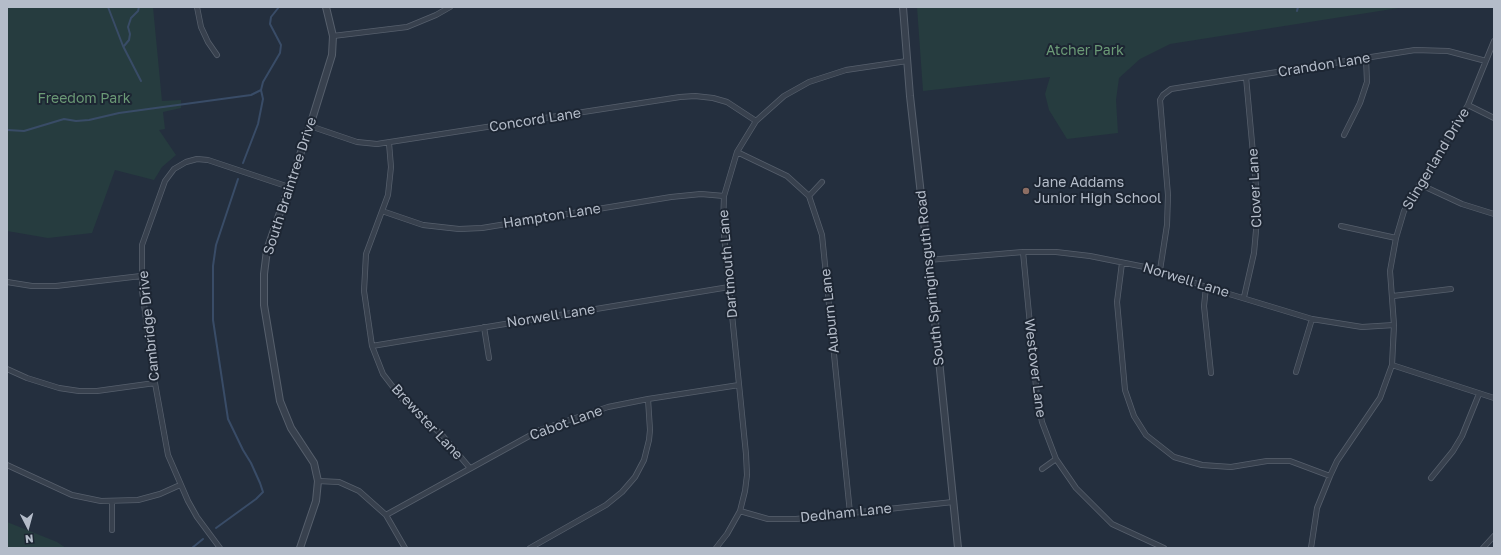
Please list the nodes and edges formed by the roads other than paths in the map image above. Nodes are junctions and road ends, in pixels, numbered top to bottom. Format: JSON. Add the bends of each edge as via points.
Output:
{"nodes":[{"id":1,"x":197,"y":7,"type":"edge"},
{"id":2,"x":326,"y":7,"type":"edge"},
{"id":3,"x":450,"y":7,"type":"edge"},
{"id":4,"x":903,"y":7,"type":"edge"},
{"id":5,"x":333,"y":36,"type":"junction"},
{"id":6,"x":1494,"y":41,"type":"edge"},
{"id":7,"x":217,"y":55,"type":"dead end"},
{"id":8,"x":1366,"y":58,"type":"junction"},
{"id":9,"x":907,"y":60,"type":"junction"},
{"id":10,"x":1486,"y":61,"type":"junction"},
{"id":11,"x":1246,"y":77,"type":"junction"},
{"id":12,"x":1468,"y":104,"type":"junction"},
{"id":13,"x":1494,"y":118,"type":"edge"},
{"id":14,"x":756,"y":121,"type":"junction"},
{"id":15,"x":310,"y":126,"type":"junction"},
{"id":16,"x":1344,"y":135,"type":"dead end"},
{"id":17,"x":389,"y":143,"type":"junction"},
{"id":18,"x":737,"y":152,"type":"junction"},
{"id":19,"x":822,"y":182,"type":"dead end"},
{"id":20,"x":1420,"y":184,"type":"junction"},
{"id":21,"x":289,"y":187,"type":"junction"},
{"id":22,"x":724,"y":196,"type":"junction"},
{"id":23,"x":808,"y":196,"type":"junction"},
{"id":24,"x":382,"y":211,"type":"junction"},
{"id":25,"x":1494,"y":214,"type":"edge"},
{"id":26,"x":1341,"y":226,"type":"dead end"},
{"id":27,"x":1396,"y":238,"type":"junction"},
{"id":28,"x":1024,"y":252,"type":"junction"},
{"id":29,"x":928,"y":260,"type":"junction"},
{"id":30,"x":1122,"y":263,"type":"junction"},
{"id":31,"x":1160,"y":270,"type":"junction"},
{"id":32,"x":141,"y":276,"type":"junction"},
{"id":33,"x":7,"y":282,"type":"edge"},
{"id":34,"x":1206,"y":286,"type":"junction"},
{"id":35,"x":729,"y":287,"type":"junction"},
{"id":36,"x":1451,"y":289,"type":"dead end"},
{"id":37,"x":1393,"y":296,"type":"junction"},
{"id":38,"x":1244,"y":297,"type":"junction"},
{"id":39,"x":1312,"y":319,"type":"junction"},
{"id":40,"x":1394,"y":325,"type":"junction"},
{"id":41,"x":484,"y":327,"type":"junction"},
{"id":42,"x":372,"y":346,"type":"junction"},
{"id":43,"x":489,"y":358,"type":"dead end"},
{"id":44,"x":1392,"y":365,"type":"junction"},
{"id":45,"x":7,"y":369,"type":"edge"},
{"id":46,"x":1296,"y":372,"type":"dead end"},
{"id":47,"x":1211,"y":373,"type":"dead end"},
{"id":48,"x":155,"y":383,"type":"junction"},
{"id":49,"x":739,"y":385,"type":"junction"},
{"id":50,"x":1479,"y":394,"type":"junction"},
{"id":51,"x":1494,"y":398,"type":"edge"},
{"id":52,"x":648,"y":399,"type":"junction"},
{"id":53,"x":1056,"y":459,"type":"junction"},
{"id":54,"x":7,"y":465,"type":"edge"},
{"id":55,"x":470,"y":468,"type":"junction"},
{"id":56,"x":1042,"y":469,"type":"dead end"},
{"id":57,"x":1330,"y":476,"type":"junction"},
{"id":58,"x":1431,"y":478,"type":"dead end"},
{"id":59,"x":318,"y":481,"type":"junction"},
{"id":60,"x":180,"y":485,"type":"junction"},
{"id":61,"x":112,"y":502,"type":"junction"},
{"id":62,"x":953,"y":502,"type":"junction"},
{"id":63,"x":740,"y":511,"type":"junction"},
{"id":64,"x":850,"y":513,"type":"junction"},
{"id":65,"x":386,"y":515,"type":"junction"},
{"id":66,"x":112,"y":530,"type":"dead end"},
{"id":67,"x":1494,"y":536,"type":"edge"},
{"id":68,"x":220,"y":548,"type":"edge"},
{"id":69,"x":300,"y":548,"type":"edge"},
{"id":70,"x":405,"y":548,"type":"edge"},
{"id":71,"x":530,"y":548,"type":"edge"},
{"id":72,"x":716,"y":548,"type":"edge"},
{"id":73,"x":958,"y":548,"type":"edge"},
{"id":74,"x":1164,"y":548,"type":"edge"},
{"id":75,"x":1311,"y":548,"type":"edge"},
{"id":76,"x":1483,"y":548,"type":"edge"}],
"edges":[{"from":1,"to":7,"type":"street","via":[[201,27]]},
{"from":2,"to":5,"type":"street","name":"South Braintree Drive"},
{"from":3,"to":5,"type":"street","via":[[407,27]]},
{"from":4,"to":9,"type":"street","name":"South Springinsguth Road"},
{"from":5,"to":15,"type":"street","name":"South Braintree Drive","via":[[332,55]]},
{"from":6,"to":10,"type":"street","name":"Slingerland Drive"},
{"from":8,"to":10,"type":"street","name":"Crandon Lane","via":[[1415,50],[1448,51]]},
{"from":8,"to":11,"type":"street","name":"Crandon Lane"},
{"from":8,"to":16,"type":"street","via":[[1367,82]]},
{"from":9,"to":14,"type":"street","name":"Dartmouth Lane","via":[[846,70],[817,78],[784,96]]},
{"from":9,"to":29,"type":"street","name":"South Springinsguth Road"},
{"from":10,"to":12,"type":"street","name":"Slingerland Drive"},
{"from":11,"to":31,"type":"street","name":"Crandon Lane","via":[[1171,89],[1160,100],[1168,202]]},
{"from":11,"to":38,"type":"street","name":"Clover Lane","via":[[1258,208],[1254,253]]},
{"from":12,"to":13,"type":"street"},
{"from":12,"to":20,"type":"street","name":"Slingerland Drive"},
{"from":14,"to":17,"type":"street","name":"Concord Lane","via":[[735,106],[721,100],[687,96]]},
{"from":14,"to":18,"type":"street","name":"Dartmouth Lane"},
{"from":15,"to":17,"type":"street","name":"Concord Lane","via":[[357,142]]},
{"from":15,"to":21,"type":"street","name":"South Braintree Drive"},
{"from":17,"to":24,"type":"street","name":"Brewster Lane","via":[[391,182]]},
{"from":18,"to":22,"type":"street","name":"Dartmouth Lane"},
{"from":18,"to":23,"type":"street","name":"Auburn Lane","via":[[787,176]]},
{"from":19,"to":23,"type":"street"},
{"from":20,"to":25,"type":"street","via":[[1462,204]]},
{"from":20,"to":27,"type":"street","name":"Slingerland Drive","via":[[1404,211]]},
{"from":21,"to":32,"type":"street","name":"Cambridge Drive","via":[[208,160],[193,160],[179,165],[163,184],[142,245]]},
{"from":21,"to":59,"type":"street","name":"South Braintree Drive","via":[[267,250],[264,304],[280,402],[291,428],[314,463]]},
{"from":22,"to":24,"type":"street","name":"Hampton Lane","via":[[701,194],[671,197],[459,230],[423,224]]},
{"from":22,"to":35,"type":"street","name":"Dartmouth Lane","via":[[723,225]]},
{"from":23,"to":64,"type":"street","name":"Auburn Lane","via":[[822,235]]},
{"from":24,"to":42,"type":"street","name":"Brewster Lane","via":[[366,254],[365,304]]},
{"from":26,"to":27,"type":"street"},
{"from":27,"to":37,"type":"street","name":"Slingerland Drive","via":[[1390,271]]},
{"from":28,"to":29,"type":"street","name":"Norwell Lane"},
{"from":28,"to":30,"type":"street","name":"Norwell Lane","via":[[1056,252]]},
{"from":28,"to":53,"type":"street","name":"Westover Lane","via":[[1037,397],[1042,422]]},
{"from":29,"to":62,"type":"street","name":"South Springinsguth Road"},
{"from":30,"to":31,"type":"street","name":"Norwell Lane"},
{"from":30,"to":57,"type":"street","via":[[1117,302],[1125,390],[1134,416],[1146,435],[1174,457],[1202,465],[1231,467],[1267,460],[1290,461]]},
{"from":31,"to":34,"type":"street","name":"Norwell Lane"},
{"from":32,"to":33,"type":"street","via":[[56,286]]},
{"from":32,"to":48,"type":"street","name":"Cambridge Drive"},
{"from":34,"to":38,"type":"street","name":"Norwell Lane"},
{"from":34,"to":47,"type":"street","via":[[1204,306]]},
{"from":35,"to":41,"type":"street","name":"Norwell Lane"},
{"from":35,"to":49,"type":"street","name":"Dartmouth Lane"},
{"from":36,"to":37,"type":"street"},
{"from":37,"to":40,"type":"street","name":"Slingerland Drive"},
{"from":38,"to":39,"type":"street","name":"Norwell Lane"},
{"from":39,"to":40,"type":"street","name":"Norwell Lane","via":[[1362,327]]},
{"from":39,"to":46,"type":"street"},
{"from":40,"to":44,"type":"street","name":"Slingerland Drive"},
{"from":41,"to":42,"type":"street","name":"Norwell Lane"},
{"from":41,"to":43,"type":"street"},
{"from":42,"to":55,"type":"street","name":"Brewster Lane","via":[[383,374],[403,400],[442,435]]},
{"from":44,"to":50,"type":"street"},
{"from":44,"to":57,"type":"street","name":"Slingerland Drive","via":[[1380,398]]},
{"from":45,"to":48,"type":"street","via":[[59,388],[79,391]]},
{"from":48,"to":60,"type":"street","name":"Cambridge Drive","via":[[168,455]]},
{"from":49,"to":52,"type":"street","name":"Cabot Lane"},
{"from":49,"to":63,"type":"street","name":"Dartmouth Lane","via":[[747,468]]},
{"from":50,"to":51,"type":"street"},
{"from":50,"to":58,"type":"street","via":[[1462,436]]},
{"from":52,"to":55,"type":"street","name":"Cabot Lane","via":[[588,412],[540,430]]},
{"from":52,"to":71,"type":"street","via":[[649,440],[644,460],[635,476],[622,492],[606,505]]},
{"from":53,"to":56,"type":"street"},
{"from":53,"to":74,"type":"street","name":"Westover Lane","via":[[1076,488],[1112,524]]},
{"from":54,"to":61,"type":"street","via":[[72,495]]},
{"from":55,"to":65,"type":"street","name":"Cabot Lane"},
{"from":57,"to":75,"type":"street","name":"Slingerland Drive","via":[[1318,508]]},
{"from":59,"to":65,"type":"street","via":[[339,482],[359,491]]},
{"from":59,"to":69,"type":"street","name":"South Braintree Drive","via":[[316,501]]},
{"from":60,"to":61,"type":"street","via":[[144,499]]},
{"from":60,"to":68,"type":"street","name":"Cambridge Drive","via":[[197,517]]},
{"from":61,"to":66,"type":"street"},
{"from":62,"to":64,"type":"street","name":"Dedham Lane"},
{"from":62,"to":73,"type":"street","name":"South Springinsguth Road"},
{"from":63,"to":64,"type":"street","name":"Dedham Lane","via":[[768,519]]},
{"from":63,"to":72,"type":"street","name":"Dartmouth Lane"},
{"from":65,"to":70,"type":"street"},
{"from":67,"to":76,"type":"street"}]}
